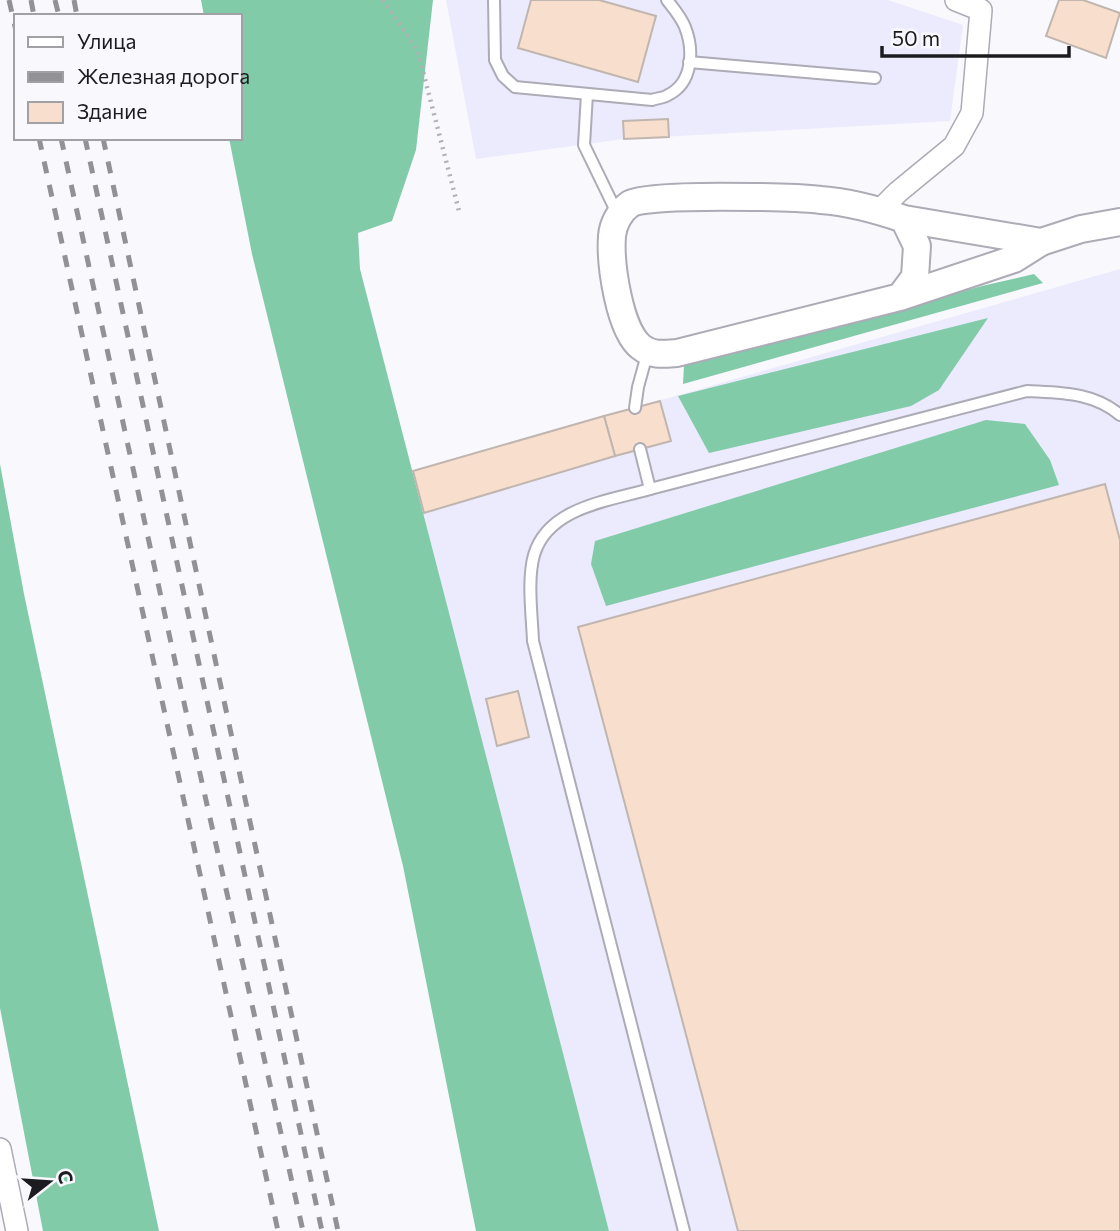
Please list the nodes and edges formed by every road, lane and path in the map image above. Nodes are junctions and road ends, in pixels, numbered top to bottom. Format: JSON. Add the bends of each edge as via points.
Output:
{"nodes":[{"id":1,"x":383,"y":0,"type":"edge"},
{"id":2,"x":494,"y":0,"type":"edge"},
{"id":3,"x":667,"y":0,"type":"edge"},
{"id":4,"x":956,"y":0,"type":"edge"},
{"id":5,"x":690,"y":62,"type":"junction"},
{"id":6,"x":875,"y":78,"type":"dead end"},
{"id":7,"x":587,"y":94,"type":"junction"},
{"id":8,"x":459,"y":211,"type":"dead end"},
{"id":9,"x":619,"y":215,"type":"junction"},
{"id":10,"x":892,"y":215,"type":"junction"},
{"id":11,"x":1120,"y":222,"type":"edge"},
{"id":12,"x":1041,"y":243,"type":"junction"},
{"id":13,"x":900,"y":297,"type":"junction"},
{"id":14,"x":648,"y":351,"type":"junction"},
{"id":15,"x":635,"y":408,"type":"dead end"},
{"id":16,"x":1120,"y":415,"type":"edge"},
{"id":17,"x":640,"y":449,"type":"dead end"},
{"id":18,"x":650,"y":489,"type":"junction"},
{"id":19,"x":0,"y":1149,"type":"edge"},
{"id":20,"x":17,"y":1231,"type":"edge"},
{"id":21,"x":684,"y":1231,"type":"edge"}],
"edges":[{"from":1,"to":8,"type":"path","via":[[418,52]]},
{"from":2,"to":7,"type":"lane","via":[[495,60],[503,76],[515,88]]},
{"from":3,"to":5,"type":"lane","via":[[686,29]]},
{"from":4,"to":10,"type":"street","via":[[981,10],[972,113],[954,146],[898,192]]},
{"from":5,"to":6,"type":"lane"},
{"from":5,"to":7,"type":"lane","via":[[684,83],[669,95],[652,100]]},
{"from":7,"to":9,"type":"lane","via":[[584,145]]},
{"from":9,"to":10,"type":"street","via":[[632,202],[678,197],[822,200]]},
{"from":9,"to":14,"type":"street","via":[[612,234],[614,276],[623,318],[639,346]]},
{"from":10,"to":12,"type":"street"},
{"from":10,"to":13,"type":"street","via":[[917,246],[915,277]]},
{"from":11,"to":12,"type":"street"},
{"from":12,"to":13,"type":"street","via":[[1014,259]]},
{"from":13,"to":14,"type":"street","via":[[677,353]]},
{"from":14,"to":15,"type":"lane"},
{"from":16,"to":18,"type":"lane","via":[[1080,395],[1027,391]]},
{"from":17,"to":18,"type":"lane"},
{"from":18,"to":21,"type":"lane","via":[[577,510],[554,524],[541,540],[531,580],[533,641]]},
{"from":19,"to":20,"type":"street"}]}
